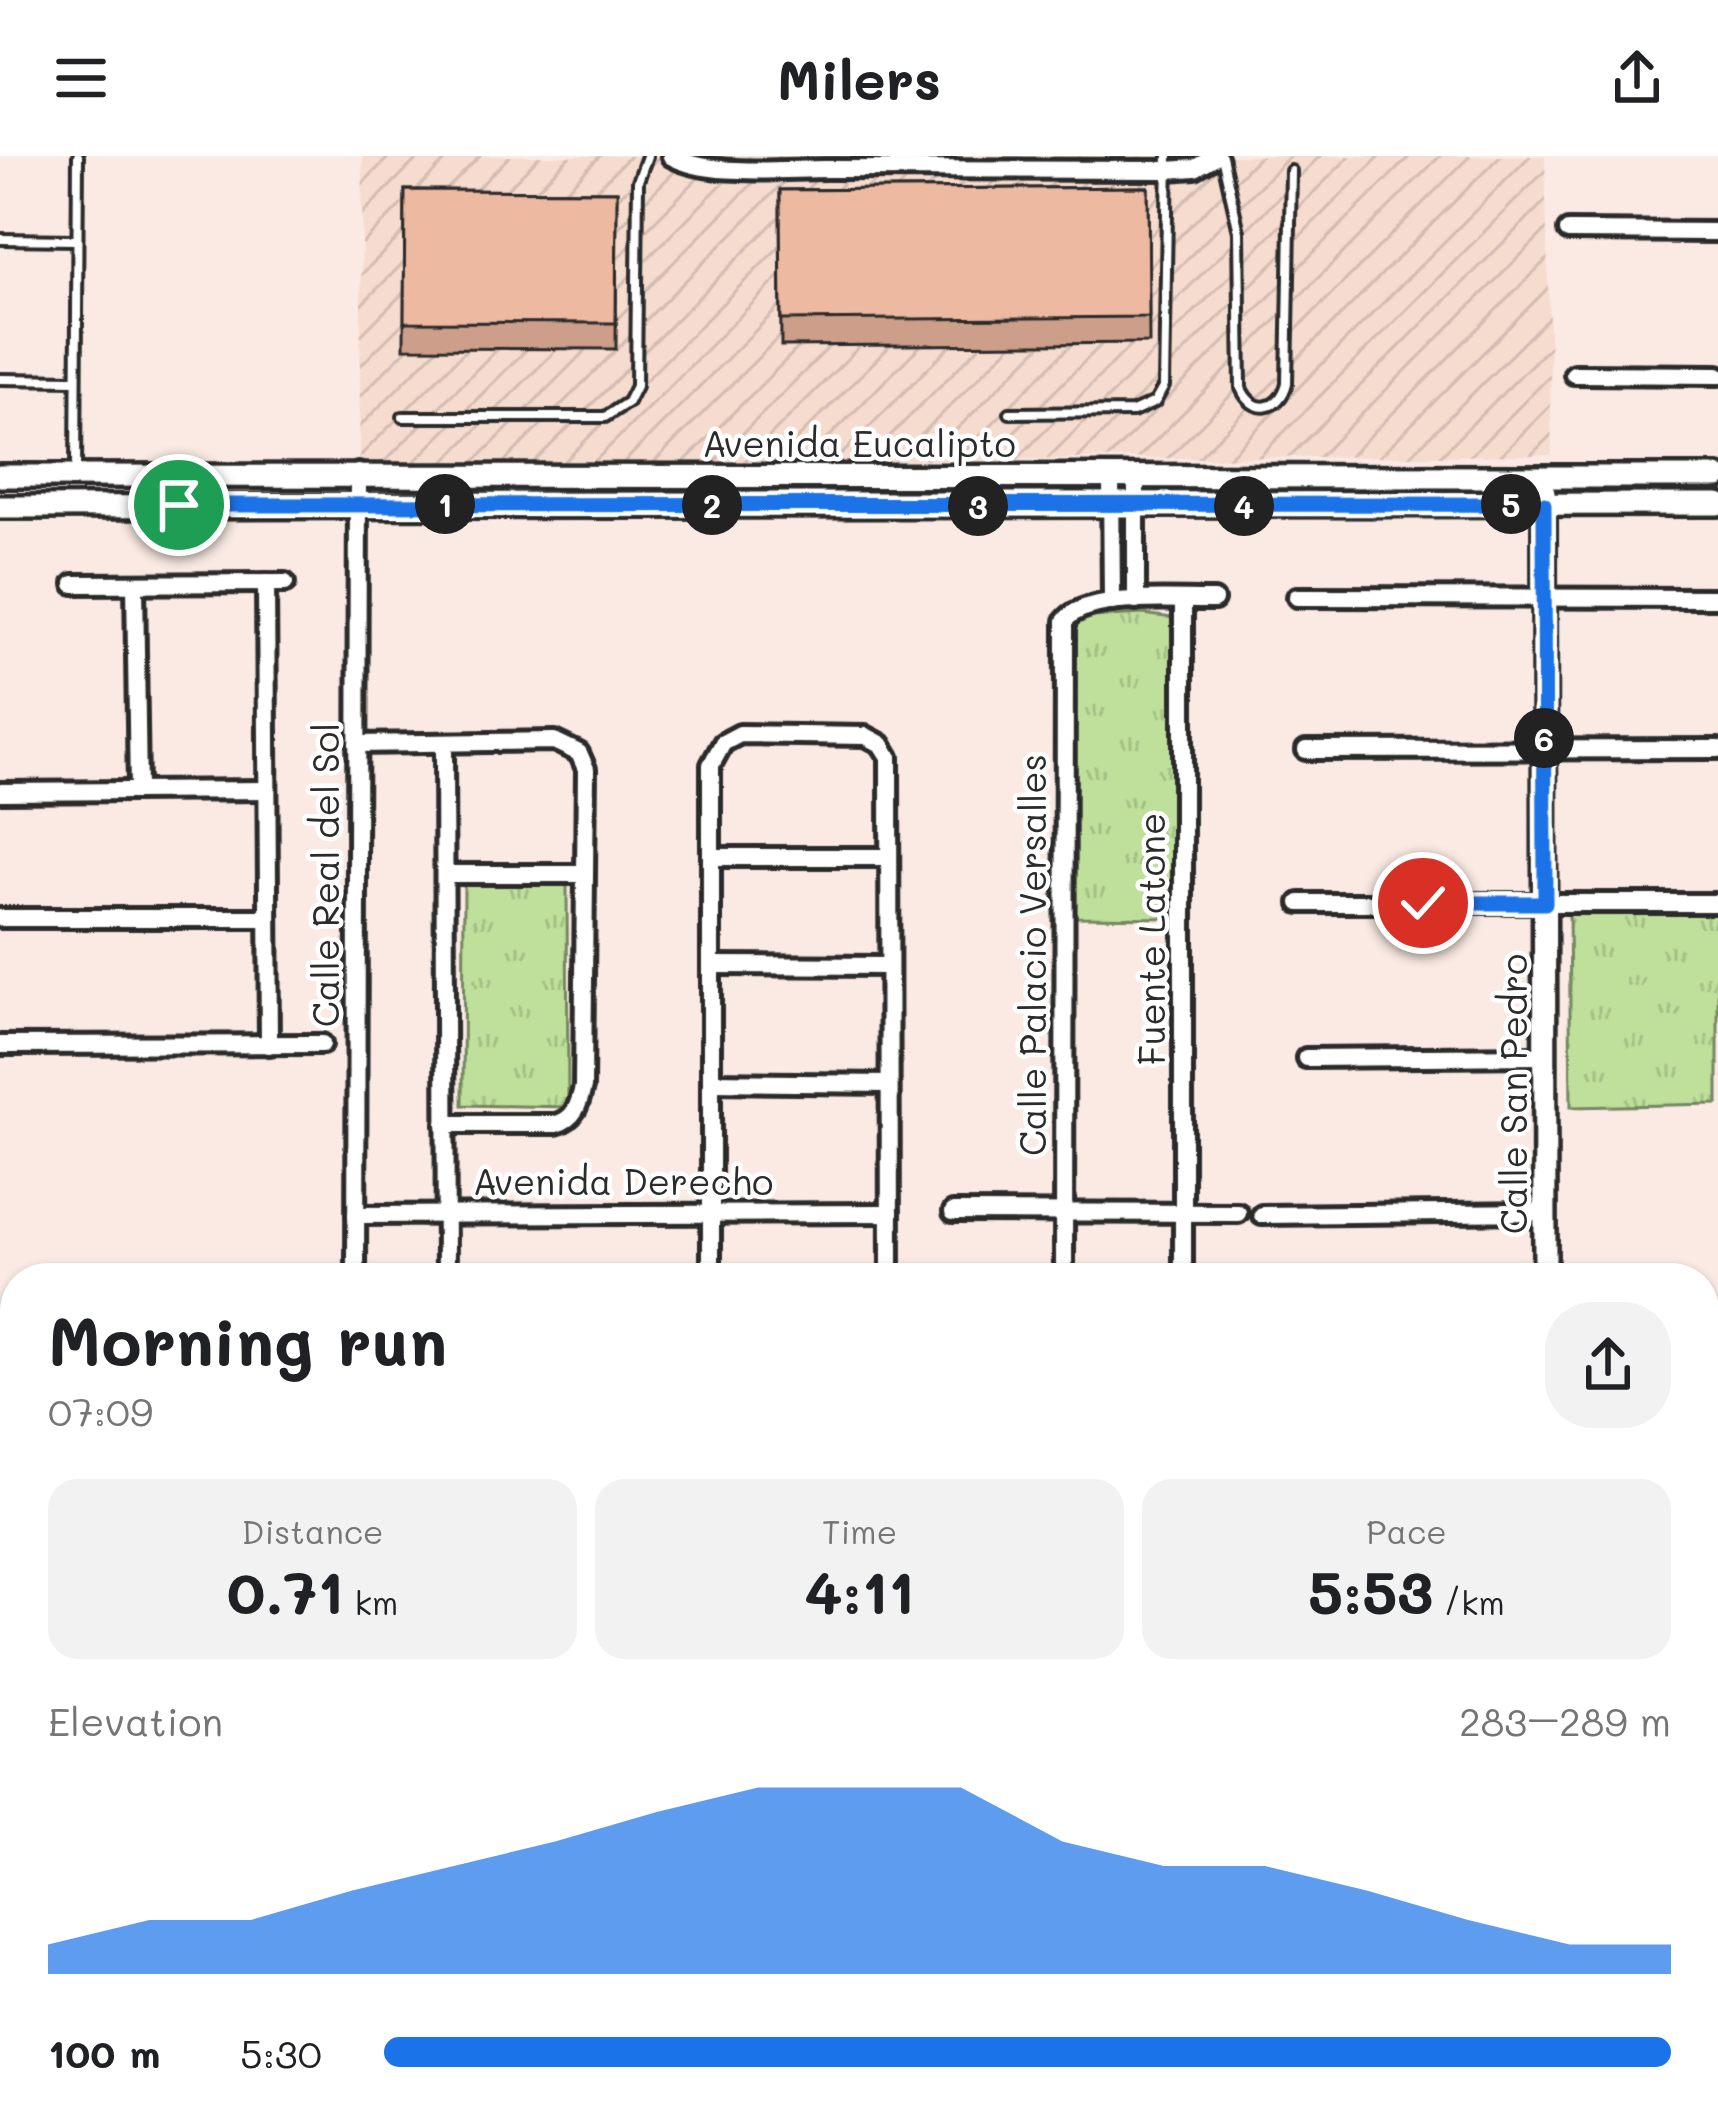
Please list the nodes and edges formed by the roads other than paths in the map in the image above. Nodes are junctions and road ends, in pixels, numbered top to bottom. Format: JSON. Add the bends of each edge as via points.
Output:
{"nodes":[{"id":1,"x":78,"y":156,"type":"edge"},
{"id":2,"x":647,"y":156,"type":"edge"},
{"id":3,"x":670,"y":156,"type":"edge"},
{"id":4,"x":1219,"y":156,"type":"edge"},
{"id":5,"x":934,"y":163,"type":"edge"},
{"id":6,"x":1168,"y":163,"type":"edge"},
{"id":7,"x":1291,"y":171,"type":"dead end"},
{"id":8,"x":1568,"y":231,"type":"dead end"},
{"id":9,"x":1718,"y":232,"type":"edge"},
{"id":10,"x":0,"y":239,"type":"edge"},
{"id":11,"x":77,"y":240,"type":"junction"},
{"id":12,"x":1574,"y":374,"type":"dead end"},
{"id":13,"x":1718,"y":375,"type":"edge"},
{"id":14,"x":0,"y":379,"type":"edge"},
{"id":15,"x":76,"y":380,"type":"junction"},
{"id":16,"x":1010,"y":413,"type":"dead end"},
{"id":17,"x":404,"y":417,"type":"dead end"},
{"id":18,"x":358,"y":473,"type":"junction"},
{"id":19,"x":76,"y":475,"type":"junction"},
{"id":20,"x":0,"y":476,"type":"edge"},
{"id":21,"x":1111,"y":477,"type":"junction"},
{"id":22,"x":1718,"y":477,"type":"edge"},
{"id":23,"x":1136,"y":478,"type":"junction"},
{"id":24,"x":1544,"y":479,"type":"junction"},
{"id":25,"x":358,"y":504,"type":"junction"},
{"id":26,"x":1544,"y":504,"type":"junction"},
{"id":27,"x":1718,"y":504,"type":"edge"},
{"id":28,"x":1112,"y":506,"type":"junction"},
{"id":29,"x":0,"y":507,"type":"edge"},
{"id":30,"x":1136,"y":507,"type":"junction"},
{"id":31,"x":266,"y":583,"type":"junction"},
{"id":32,"x":286,"y":583,"type":"dead end"},
{"id":33,"x":74,"y":584,"type":"dead end"},
{"id":34,"x":135,"y":584,"type":"junction"},
{"id":35,"x":1297,"y":597,"type":"dead end"},
{"id":36,"x":1543,"y":597,"type":"junction"},
{"id":37,"x":1718,"y":598,"type":"edge"},
{"id":38,"x":1214,"y":600,"type":"dead end"},
{"id":39,"x":1183,"y":601,"type":"junction"},
{"id":40,"x":1112,"y":602,"type":"junction"},
{"id":41,"x":1136,"y":602,"type":"junction"},
{"id":42,"x":357,"y":744,"type":"junction"},
{"id":43,"x":444,"y":744,"type":"junction"},
{"id":44,"x":1544,"y":748,"type":"junction"},
{"id":45,"x":1718,"y":749,"type":"edge"},
{"id":46,"x":1306,"y":750,"type":"dead end"},
{"id":47,"x":138,"y":790,"type":"junction"},
{"id":48,"x":268,"y":790,"type":"junction"},
{"id":49,"x":0,"y":792,"type":"edge"},
{"id":50,"x":711,"y":857,"type":"junction"},
{"id":51,"x":890,"y":857,"type":"junction"},
{"id":52,"x":445,"y":874,"type":"junction"},
{"id":53,"x":582,"y":874,"type":"junction"},
{"id":54,"x":1300,"y":903,"type":"dead end"},
{"id":55,"x":1545,"y":903,"type":"junction"},
{"id":56,"x":1718,"y":903,"type":"edge"},
{"id":57,"x":0,"y":918,"type":"edge"},
{"id":58,"x":268,"y":918,"type":"junction"},
{"id":59,"x":711,"y":965,"type":"junction"},
{"id":60,"x":890,"y":966,"type":"junction"},
{"id":61,"x":322,"y":1044,"type":"dead end"},
{"id":62,"x":0,"y":1045,"type":"edge"},
{"id":63,"x":269,"y":1045,"type":"junction"},
{"id":64,"x":1545,"y":1056,"type":"junction"},
{"id":65,"x":1306,"y":1058,"type":"dead end"},
{"id":66,"x":711,"y":1082,"type":"junction"},
{"id":67,"x":890,"y":1084,"type":"junction"},
{"id":68,"x":445,"y":1124,"type":"junction"},
{"id":69,"x":953,"y":1212,"type":"dead end"},
{"id":70,"x":1064,"y":1212,"type":"junction"},
{"id":71,"x":1545,"y":1212,"type":"junction"},
{"id":72,"x":711,"y":1213,"type":"junction"},
{"id":73,"x":890,"y":1213,"type":"junction"},
{"id":74,"x":1183,"y":1213,"type":"junction"},
{"id":75,"x":1238,"y":1213,"type":"dead end"},
{"id":76,"x":446,"y":1214,"type":"junction"},
{"id":77,"x":1262,"y":1214,"type":"dead end"},
{"id":78,"x":356,"y":1215,"type":"junction"},
{"id":79,"x":356,"y":1263,"type":"edge"},
{"id":80,"x":446,"y":1263,"type":"edge"},
{"id":81,"x":711,"y":1263,"type":"edge"},
{"id":82,"x":890,"y":1263,"type":"edge"},
{"id":83,"x":1064,"y":1263,"type":"edge"},
{"id":84,"x":1183,"y":1263,"type":"edge"},
{"id":85,"x":1545,"y":1263,"type":"edge"}],
"edges":[{"from":1,"to":11,"type":"lane"},
{"from":2,"to":17,"type":"lane","via":[[638,181],[636,386],[628,402],[605,417]]},
{"from":3,"to":5,"type":"street","via":[[722,168]]},
{"from":4,"to":6,"type":"street","via":[[1195,168]]},
{"from":4,"to":7,"type":"lane","via":[[1239,232],[1241,388],[1257,408],[1270,408],[1287,383]]},
{"from":5,"to":6,"type":"street"},
{"from":6,"to":16,"type":"lane","via":[[1164,386],[1155,402],[1133,412]]},
{"from":8,"to":9,"type":"street"},
{"from":10,"to":11,"type":"lane"},
{"from":11,"to":15,"type":"lane"},
{"from":12,"to":13,"type":"street"},
{"from":14,"to":15,"type":"lane"},
{"from":15,"to":19,"type":"lane"},
{"from":18,"to":19,"type":"street","name":"Avenida Eucalipto"},
{"from":18,"to":21,"type":"street","name":"Avenida Eucalipto"},
{"from":18,"to":25,"type":"street","name":"Calle Real del Sol"},
{"from":19,"to":20,"type":"street","name":"Avenida Eucalipto"},
{"from":21,"to":23,"type":"street","name":"Avenida Eucalipto"},
{"from":21,"to":28,"type":"street"},
{"from":22,"to":24,"type":"street","name":"Avenida Eucalipto"},
{"from":23,"to":24,"type":"street","name":"Avenida Eucalipto"},
{"from":23,"to":30,"type":"street"},
{"from":24,"to":26,"type":"street","name":"Calle San Pedro"},
{"from":25,"to":28,"type":"street","name":"Avenida Eucalipto"},
{"from":25,"to":29,"type":"street","name":"Avenida Eucalipto"},
{"from":25,"to":42,"type":"street","name":"Calle Real del Sol"},
{"from":26,"to":27,"type":"street","name":"Avenida Eucalipto"},
{"from":26,"to":30,"type":"street","name":"Avenida Eucalipto"},
{"from":26,"to":36,"type":"street","name":"Calle San Pedro"},
{"from":28,"to":30,"type":"street","name":"Avenida Eucalipto"},
{"from":28,"to":40,"type":"street"},
{"from":30,"to":41,"type":"street"},
{"from":31,"to":32,"type":"street"},
{"from":31,"to":34,"type":"street"},
{"from":31,"to":48,"type":"street"},
{"from":33,"to":34,"type":"street"},
{"from":34,"to":47,"type":"street"},
{"from":35,"to":36,"type":"street"},
{"from":36,"to":37,"type":"street"},
{"from":36,"to":44,"type":"street","name":"Calle San Pedro"},
{"from":38,"to":39,"type":"street"},
{"from":39,"to":41,"type":"street"},
{"from":39,"to":74,"type":"street","name":"Fuente Latone"},
{"from":40,"to":41,"type":"street"},
{"from":40,"to":70,"type":"street","name":"Calle Palacio Versalles","via":[[1076,608],[1063,631]]},
{"from":42,"to":43,"type":"street"},
{"from":42,"to":78,"type":"street","name":"Calle Real del Sol"},
{"from":43,"to":52,"type":"street"},
{"from":43,"to":53,"type":"street","via":[[554,741],[579,753],[586,769]]},
{"from":44,"to":45,"type":"street"},
{"from":44,"to":46,"type":"street"},
{"from":44,"to":55,"type":"street","name":"Calle San Pedro"},
{"from":47,"to":48,"type":"street"},
{"from":47,"to":49,"type":"street"},
{"from":48,"to":58,"type":"street"},
{"from":50,"to":51,"type":"street"},
{"from":50,"to":51,"type":"street","via":[[711,765],[723,743],[740,734],[866,736],[881,744],[889,758]]},
{"from":50,"to":59,"type":"street"},
{"from":51,"to":60,"type":"street"},
{"from":52,"to":53,"type":"street"},
{"from":52,"to":68,"type":"street"},
{"from":53,"to":68,"type":"street","via":[[579,1104],[556,1124]]},
{"from":54,"to":55,"type":"street"},
{"from":55,"to":56,"type":"street"},
{"from":55,"to":64,"type":"street","name":"Calle San Pedro"},
{"from":57,"to":58,"type":"street"},
{"from":58,"to":63,"type":"street"},
{"from":59,"to":60,"type":"street"},
{"from":59,"to":66,"type":"street"},
{"from":60,"to":67,"type":"street"},
{"from":61,"to":63,"type":"street"},
{"from":62,"to":63,"type":"street"},
{"from":64,"to":65,"type":"street"},
{"from":64,"to":71,"type":"street","name":"Calle San Pedro"},
{"from":66,"to":67,"type":"street"},
{"from":66,"to":72,"type":"street"},
{"from":67,"to":73,"type":"street"},
{"from":68,"to":76,"type":"street"},
{"from":69,"to":70,"type":"street"},
{"from":70,"to":74,"type":"street"},
{"from":70,"to":83,"type":"street","name":"Calle Palacio Versalles"},
{"from":71,"to":77,"type":"street"},
{"from":71,"to":85,"type":"street","name":"Calle San Pedro"},
{"from":72,"to":73,"type":"street","name":"Avenida Derecho"},
{"from":72,"to":76,"type":"street","name":"Avenida Derecho"},
{"from":72,"to":81,"type":"street"},
{"from":73,"to":82,"type":"street"},
{"from":74,"to":75,"type":"street"},
{"from":74,"to":84,"type":"street","name":"Fuente Latone"},
{"from":76,"to":78,"type":"street","name":"Avenida Derecho"},
{"from":76,"to":80,"type":"street"},
{"from":78,"to":79,"type":"street","name":"Calle Real del Sol"}]}
